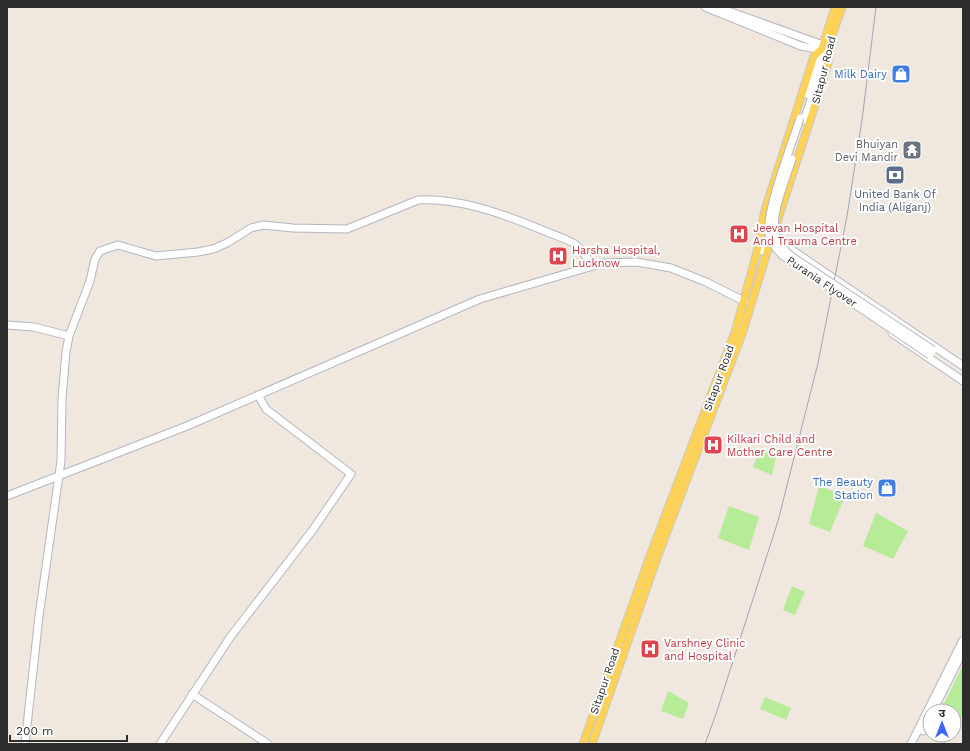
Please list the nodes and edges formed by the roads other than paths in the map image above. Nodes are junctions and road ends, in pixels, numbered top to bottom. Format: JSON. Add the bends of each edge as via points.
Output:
{"nodes":[{"id":1,"x":705,"y":7,"type":"edge"},
{"id":2,"x":717,"y":7,"type":"edge"},
{"id":3,"x":835,"y":7,"type":"edge"},
{"id":4,"x":842,"y":7,"type":"edge"},
{"id":5,"x":825,"y":48,"type":"junction"},
{"id":6,"x":769,"y":248,"type":"junction"},
{"id":7,"x":757,"y":252,"type":"junction"},
{"id":8,"x":766,"y":256,"type":"junction"},
{"id":9,"x":592,"y":265,"type":"junction"},
{"id":10,"x":863,"y":299,"type":"junction"},
{"id":11,"x":744,"y":301,"type":"junction"},
{"id":12,"x":857,"y":309,"type":"junction"},
{"id":13,"x":7,"y":325,"type":"edge"},
{"id":14,"x":69,"y":336,"type":"junction"},
{"id":15,"x":931,"y":353,"type":"junction"},
{"id":16,"x":963,"y":366,"type":"edge"},
{"id":17,"x":963,"y":371,"type":"edge"},
{"id":18,"x":963,"y":377,"type":"edge"},
{"id":19,"x":963,"y":381,"type":"edge"},
{"id":20,"x":258,"y":395,"type":"junction"},
{"id":21,"x":59,"y":475,"type":"junction"},
{"id":22,"x":7,"y":496,"type":"edge"},
{"id":23,"x":963,"y":640,"type":"edge"},
{"id":24,"x":963,"y":651,"type":"edge"},
{"id":25,"x":192,"y":694,"type":"junction"},
{"id":26,"x":938,"y":703,"type":"edge"},
{"id":27,"x":922,"y":733,"type":"edge"},
{"id":28,"x":25,"y":744,"type":"edge"},
{"id":29,"x":160,"y":744,"type":"edge"},
{"id":30,"x":268,"y":744,"type":"edge"},
{"id":31,"x":583,"y":744,"type":"edge"},
{"id":32,"x":592,"y":744,"type":"edge"},
{"id":33,"x":911,"y":744,"type":"edge"},
{"id":34,"x":916,"y":744,"type":"edge"}],
"edges":[{"from":1,"to":5,"type":"street","via":[[801,46],[812,49]]},
{"from":2,"to":5,"type":"street"},
{"from":3,"to":5,"type":"main road","name":"Sitapur Road"},
{"from":4,"to":5,"type":"main road","name":"Sitapur Road"},
{"from":5,"to":6,"type":"main road","name":"Sitapur Road","via":[[828,63]]},
{"from":5,"to":7,"type":"main road","name":"Sitapur Road","via":[[814,56],[765,210]]},
{"from":5,"to":15,"type":"street","name":"Purania Flyover","bridge":true,"via":[[774,219],[776,239],[792,256]]},
{"from":6,"to":7,"type":"street"},
{"from":6,"to":8,"type":"main road","name":"Sitapur Road"},
{"from":6,"to":10,"type":"street","via":[[786,246]]},
{"from":7,"to":11,"type":"main road","name":"Sitapur Road"},
{"from":8,"to":12,"type":"street","via":[[770,251],[776,252]]},
{"from":8,"to":32,"type":"main road","name":"Sitapur Road","via":[[742,334],[655,564]]},
{"from":9,"to":11,"type":"street","via":[[617,262],[651,263],[706,282]]},
{"from":9,"to":14,"type":"street","via":[[575,244],[510,217],[461,203],[418,200],[347,229],[263,225],[251,228],[213,249],[198,252],[156,256],[118,246],[107,248],[100,251],[95,259],[90,281]]},
{"from":9,"to":20,"type":"street","via":[[480,299]]},
{"from":10,"to":12,"type":"street"},
{"from":10,"to":16,"type":"street"},
{"from":11,"to":31,"type":"main road","name":"Sitapur Road","via":[[726,360],[650,556]]},
{"from":12,"to":19,"type":"street"},
{"from":13,"to":14,"type":"street","via":[[34,327]]},
{"from":14,"to":21,"type":"street","via":[[62,398]]},
{"from":15,"to":17,"type":"street","name":"Purania Flyover"},
{"from":15,"to":18,"type":"street","name":"Purania Flyover"},
{"from":20,"to":21,"type":"street","via":[[187,426]]},
{"from":20,"to":25,"type":"street","via":[[266,409],[351,474],[312,531],[231,636]]},
{"from":21,"to":22,"type":"street"},
{"from":21,"to":28,"type":"street","via":[[39,616]]},
{"from":23,"to":33,"type":"street"},
{"from":24,"to":26,"type":"street"},
{"from":25,"to":29,"type":"street"},
{"from":25,"to":30,"type":"street"},
{"from":27,"to":34,"type":"street"}]}
